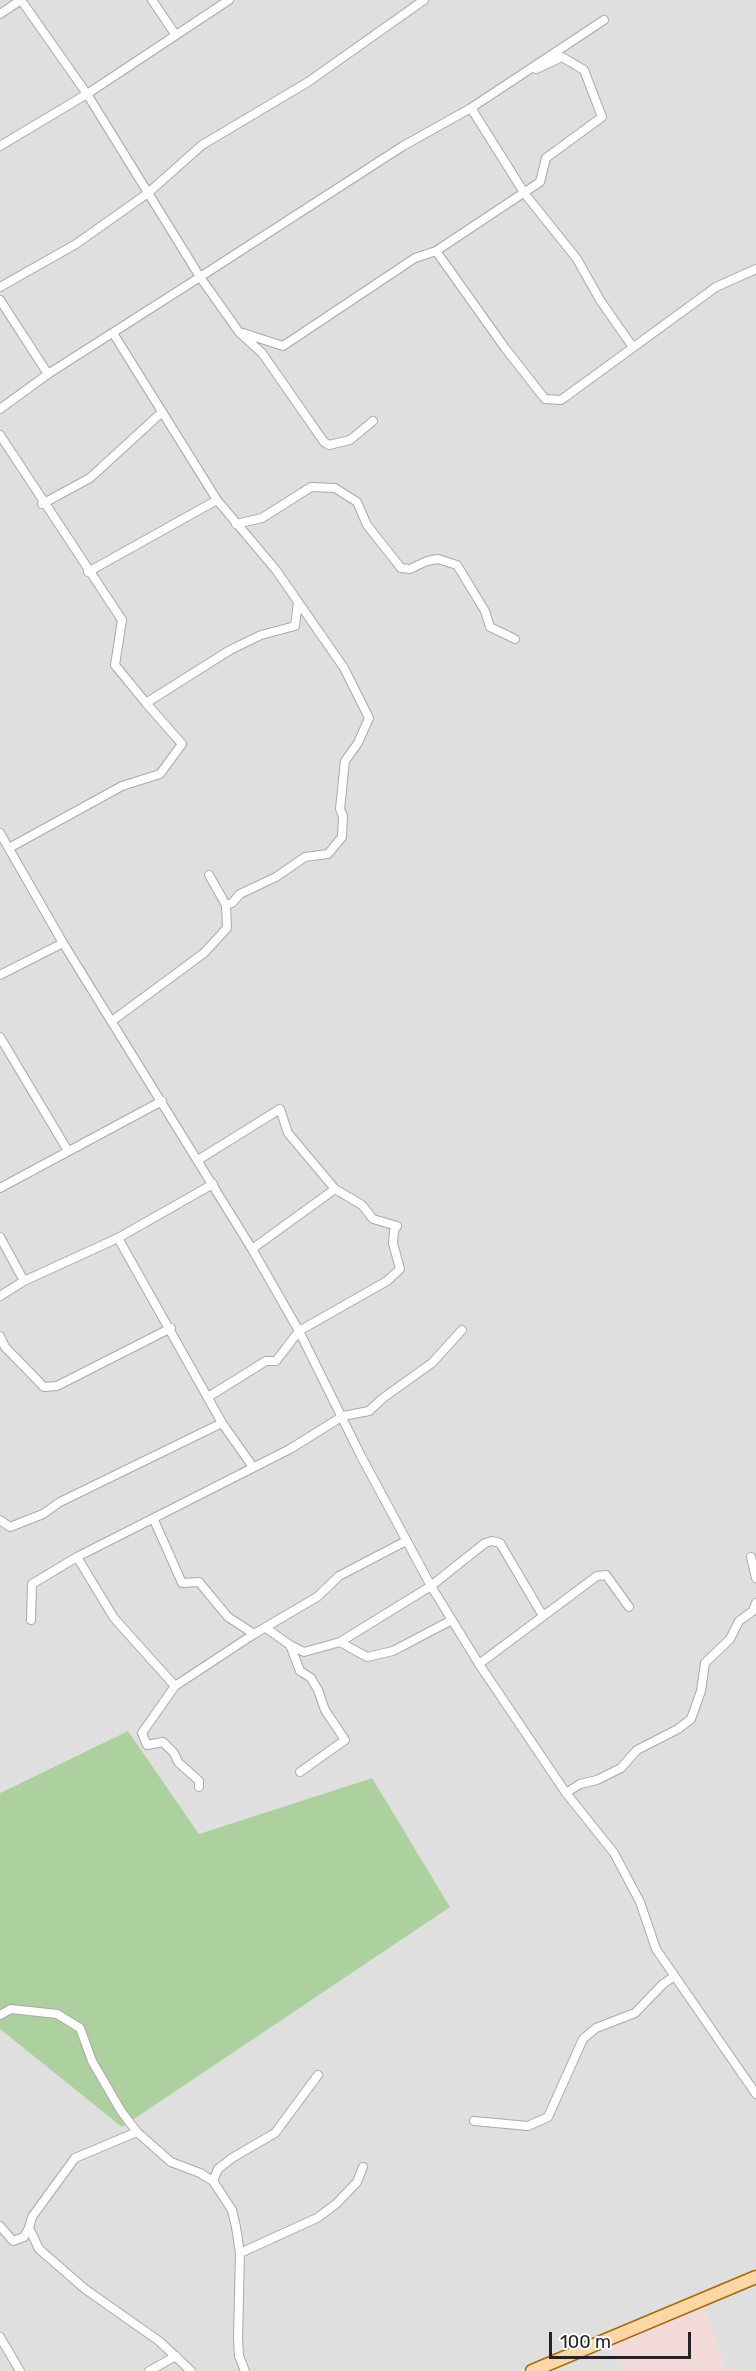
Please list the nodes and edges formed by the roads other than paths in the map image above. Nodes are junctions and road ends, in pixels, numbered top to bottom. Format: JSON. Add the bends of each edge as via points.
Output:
{"nodes":[{"id":1,"x":21,"y":0,"type":"edge"},
{"id":2,"x":152,"y":0,"type":"edge"},
{"id":3,"x":229,"y":0,"type":"edge"},
{"id":4,"x":424,"y":0,"type":"edge"},
{"id":5,"x":0,"y":14,"type":"edge"},
{"id":6,"x":604,"y":20,"type":"dead end"},
{"id":7,"x":175,"y":34,"type":"junction"},
{"id":8,"x":513,"y":80,"type":"junction"},
{"id":9,"x":87,"y":94,"type":"junction"},
{"id":10,"x":471,"y":108,"type":"junction"},
{"id":11,"x":0,"y":146,"type":"edge"},
{"id":12,"x":148,"y":193,"type":"junction"},
{"id":13,"x":525,"y":194,"type":"junction"},
{"id":14,"x":436,"y":251,"type":"junction"},
{"id":15,"x":756,"y":269,"type":"edge"},
{"id":16,"x":200,"y":277,"type":"junction"},
{"id":17,"x":0,"y":287,"type":"edge"},
{"id":18,"x":0,"y":300,"type":"edge"},
{"id":19,"x":239,"y":332,"type":"junction"},
{"id":20,"x":113,"y":333,"type":"junction"},
{"id":21,"x":632,"y":346,"type":"junction"},
{"id":22,"x":48,"y":374,"type":"junction"},
{"id":23,"x":0,"y":409,"type":"edge"},
{"id":24,"x":161,"y":413,"type":"junction"},
{"id":25,"x":373,"y":421,"type":"dead end"},
{"id":26,"x":0,"y":435,"type":"edge"},
{"id":27,"x":217,"y":500,"type":"junction"},
{"id":28,"x":42,"y":504,"type":"junction"},
{"id":29,"x":236,"y":524,"type":"junction"},
{"id":30,"x":88,"y":572,"type":"junction"},
{"id":31,"x":298,"y":602,"type":"junction"},
{"id":32,"x":515,"y":639,"type":"dead end"},
{"id":33,"x":146,"y":703,"type":"junction"},
{"id":34,"x":0,"y":833,"type":"edge"},
{"id":35,"x":9,"y":848,"type":"junction"},
{"id":36,"x":209,"y":875,"type":"dead end"},
{"id":37,"x":226,"y":905,"type":"junction"},
{"id":38,"x":63,"y":943,"type":"junction"},
{"id":39,"x":0,"y":975,"type":"edge"},
{"id":40,"x":112,"y":1021,"type":"junction"},
{"id":41,"x":0,"y":1037,"type":"edge"},
{"id":42,"x":162,"y":1101,"type":"junction"},
{"id":43,"x":68,"y":1151,"type":"junction"},
{"id":44,"x":198,"y":1160,"type":"junction"},
{"id":45,"x":213,"y":1184,"type":"junction"},
{"id":46,"x":0,"y":1188,"type":"edge"},
{"id":47,"x":336,"y":1189,"type":"junction"},
{"id":48,"x":0,"y":1237,"type":"edge"},
{"id":49,"x":118,"y":1238,"type":"junction"},
{"id":50,"x":252,"y":1249,"type":"junction"},
{"id":51,"x":24,"y":1281,"type":"junction"},
{"id":52,"x":0,"y":1296,"type":"edge"},
{"id":53,"x":171,"y":1329,"type":"junction"},
{"id":54,"x":462,"y":1330,"type":"dead end"},
{"id":55,"x":299,"y":1331,"type":"junction"},
{"id":56,"x":0,"y":1336,"type":"edge"},
{"id":57,"x":208,"y":1397,"type":"junction"},
{"id":58,"x":343,"y":1416,"type":"junction"},
{"id":59,"x":222,"y":1423,"type":"junction"},
{"id":60,"x":253,"y":1467,"type":"junction"},
{"id":61,"x":0,"y":1520,"type":"edge"},
{"id":62,"x":154,"y":1520,"type":"junction"},
{"id":63,"x":406,"y":1541,"type":"junction"},
{"id":64,"x":77,"y":1557,"type":"junction"},
{"id":65,"x":751,"y":1557,"type":"dead end"},
{"id":66,"x":756,"y":1578,"type":"edge"},
{"id":67,"x":431,"y":1586,"type":"junction"},
{"id":68,"x":756,"y":1603,"type":"edge"},
{"id":69,"x":629,"y":1607,"type":"dead end"},
{"id":70,"x":543,"y":1616,"type":"junction"},
{"id":71,"x":30,"y":1620,"type":"dead end"},
{"id":72,"x":452,"y":1620,"type":"junction"},
{"id":73,"x":266,"y":1628,"type":"junction"},
{"id":74,"x":254,"y":1634,"type":"junction"},
{"id":75,"x":340,"y":1642,"type":"junction"},
{"id":76,"x":290,"y":1646,"type":"junction"},
{"id":77,"x":479,"y":1664,"type":"junction"},
{"id":78,"x":175,"y":1686,"type":"junction"},
{"id":79,"x":300,"y":1772,"type":"dead end"},
{"id":80,"x":199,"y":1786,"type":"dead end"},
{"id":81,"x":566,"y":1793,"type":"junction"},
{"id":82,"x":673,"y":1977,"type":"junction"},
{"id":83,"x":0,"y":2015,"type":"edge"},
{"id":84,"x":318,"y":2074,"type":"dead end"},
{"id":85,"x":756,"y":2094,"type":"edge"},
{"id":86,"x":474,"y":2121,"type":"dead end"},
{"id":87,"x":137,"y":2132,"type":"junction"},
{"id":88,"x":363,"y":2167,"type":"dead end"},
{"id":89,"x":213,"y":2181,"type":"junction"},
{"id":90,"x":0,"y":2226,"type":"edge"},
{"id":91,"x":29,"y":2228,"type":"junction"},
{"id":92,"x":240,"y":2253,"type":"junction"},
{"id":93,"x":756,"y":2277,"type":"edge"},
{"id":94,"x":0,"y":2337,"type":"edge"},
{"id":95,"x":176,"y":2355,"type":"junction"},
{"id":96,"x":20,"y":2371,"type":"edge"},
{"id":97,"x":149,"y":2371,"type":"edge"},
{"id":98,"x":191,"y":2371,"type":"edge"},
{"id":99,"x":245,"y":2371,"type":"edge"},
{"id":100,"x":532,"y":2371,"type":"edge"}],
"edges":[{"from":1,"to":5,"type":"street"},
{"from":1,"to":9,"type":"street"},
{"from":2,"to":7,"type":"street"},
{"from":3,"to":7,"type":"street"},
{"from":4,"to":12,"type":"street","via":[[308,82],[202,145]]},
{"from":6,"to":8,"type":"street"},
{"from":7,"to":9,"type":"street"},
{"from":8,"to":10,"type":"street"},
{"from":8,"to":13,"type":"street","via":[[562,57],[584,70],[602,117],[546,158],[540,182]]},
{"from":9,"to":11,"type":"street"},
{"from":9,"to":12,"type":"street"},
{"from":10,"to":13,"type":"street"},
{"from":10,"to":16,"type":"street","via":[[404,146]]},
{"from":12,"to":16,"type":"street"},
{"from":12,"to":17,"type":"street","via":[[76,244]]},
{"from":13,"to":14,"type":"street"},
{"from":13,"to":21,"type":"street","via":[[577,259]]},
{"from":14,"to":19,"type":"street","via":[[415,258],[283,346]]},
{"from":14,"to":21,"type":"street","via":[[545,399],[561,400]]},
{"from":15,"to":21,"type":"street","via":[[716,287]]},
{"from":16,"to":19,"type":"street"},
{"from":16,"to":20,"type":"street"},
{"from":18,"to":22,"type":"street"},
{"from":19,"to":25,"type":"street","via":[[262,353],[324,442],[329,445],[350,440]]},
{"from":20,"to":22,"type":"street"},
{"from":20,"to":24,"type":"street"},
{"from":22,"to":23,"type":"street"},
{"from":24,"to":27,"type":"street"},
{"from":24,"to":28,"type":"street","via":[[90,478]]},
{"from":26,"to":28,"type":"street"},
{"from":27,"to":29,"type":"street"},
{"from":27,"to":30,"type":"street"},
{"from":28,"to":30,"type":"street"},
{"from":29,"to":31,"type":"street"},
{"from":29,"to":32,"type":"street","via":[[262,518],[311,488],[335,488],[357,502],[367,525],[401,568],[438,560],[457,565],[485,611],[490,627]]},
{"from":30,"to":33,"type":"street","via":[[122,620],[116,665]]},
{"from":31,"to":33,"type":"street","via":[[295,626],[261,635],[230,650]]},
{"from":31,"to":37,"type":"street","via":[[344,668],[369,718],[345,761],[340,809],[344,831],[328,854],[305,857]]},
{"from":33,"to":35,"type":"street","via":[[182,744],[160,774],[122,786]]},
{"from":34,"to":35,"type":"street"},
{"from":35,"to":38,"type":"street"},
{"from":36,"to":37,"type":"street"},
{"from":37,"to":40,"type":"street","via":[[228,927],[204,953]]},
{"from":38,"to":39,"type":"street"},
{"from":38,"to":40,"type":"street"},
{"from":40,"to":42,"type":"street"},
{"from":41,"to":43,"type":"street"},
{"from":42,"to":43,"type":"street"},
{"from":42,"to":44,"type":"street"},
{"from":43,"to":46,"type":"street"},
{"from":44,"to":45,"type":"street"},
{"from":44,"to":47,"type":"street","via":[[280,1109],[288,1133]]},
{"from":45,"to":49,"type":"street"},
{"from":45,"to":50,"type":"street"},
{"from":47,"to":50,"type":"street"},
{"from":47,"to":55,"type":"street","via":[[362,1205],[373,1219],[398,1226],[393,1243],[400,1269],[387,1281]]},
{"from":48,"to":51,"type":"street"},
{"from":49,"to":51,"type":"street"},
{"from":49,"to":53,"type":"street"},
{"from":50,"to":55,"type":"street"},
{"from":51,"to":52,"type":"street"},
{"from":53,"to":56,"type":"street","via":[[57,1386],[45,1387],[5,1347]]},
{"from":53,"to":57,"type":"street"},
{"from":54,"to":58,"type":"street","via":[[432,1363],[369,1411]]},
{"from":55,"to":57,"type":"street","via":[[276,1360],[266,1361]]},
{"from":55,"to":58,"type":"street"},
{"from":57,"to":59,"type":"street"},
{"from":58,"to":60,"type":"street"},
{"from":58,"to":63,"type":"street"},
{"from":59,"to":60,"type":"street"},
{"from":59,"to":61,"type":"street","via":[[43,1514],[10,1527]]},
{"from":60,"to":62,"type":"street"},
{"from":62,"to":64,"type":"street"},
{"from":62,"to":74,"type":"street","via":[[182,1583],[198,1582],[228,1617]]},
{"from":63,"to":67,"type":"street"},
{"from":63,"to":73,"type":"street","via":[[339,1576],[317,1597]]},
{"from":64,"to":71,"type":"street","via":[[32,1584]]},
{"from":64,"to":78,"type":"street","via":[[114,1618]]},
{"from":65,"to":66,"type":"street"},
{"from":67,"to":70,"type":"street","via":[[485,1543],[500,1543]]},
{"from":67,"to":72,"type":"street"},
{"from":67,"to":75,"type":"street"},
{"from":68,"to":81,"type":"street","via":[[753,1611],[739,1621],[730,1639],[705,1663],[691,1719],[650,1746],[637,1750],[621,1768]]},
{"from":69,"to":70,"type":"street","via":[[606,1575],[597,1576]]},
{"from":70,"to":77,"type":"street"},
{"from":72,"to":75,"type":"street","via":[[393,1651],[367,1657]]},
{"from":72,"to":77,"type":"street"},
{"from":73,"to":74,"type":"street"},
{"from":73,"to":76,"type":"street"},
{"from":74,"to":78,"type":"street"},
{"from":75,"to":76,"type":"street","via":[[304,1652]]},
{"from":76,"to":79,"type":"street","via":[[300,1671],[318,1690],[325,1710],[345,1740]]},
{"from":77,"to":81,"type":"street"},
{"from":78,"to":80,"type":"street","via":[[142,1733],[147,1745],[164,1742],[178,1762],[199,1780]]},
{"from":81,"to":82,"type":"street","via":[[615,1853],[640,1902],[656,1949]]},
{"from":82,"to":85,"type":"street"},
{"from":82,"to":86,"type":"street","via":[[635,2013],[596,2028],[583,2039],[548,2117],[528,2126]]},
{"from":83,"to":87,"type":"street","via":[[11,2009],[57,2014],[80,2028],[92,2061]]},
{"from":84,"to":89,"type":"street","via":[[274,2133],[225,2163]]},
{"from":87,"to":89,"type":"street","via":[[171,2162]]},
{"from":87,"to":91,"type":"street","via":[[75,2158],[32,2217]]},
{"from":88,"to":92,"type":"street","via":[[357,2182],[317,2218]]},
{"from":89,"to":92,"type":"street","via":[[232,2210]]},
{"from":90,"to":91,"type":"street","via":[[13,2241],[24,2237]]},
{"from":91,"to":95,"type":"street","via":[[39,2250]]},
{"from":92,"to":99,"type":"street","via":[[238,2338]]},
{"from":93,"to":100,"type":"main road"},
{"from":94,"to":96,"type":"street"},
{"from":95,"to":97,"type":"street"},
{"from":95,"to":98,"type":"street"}]}
